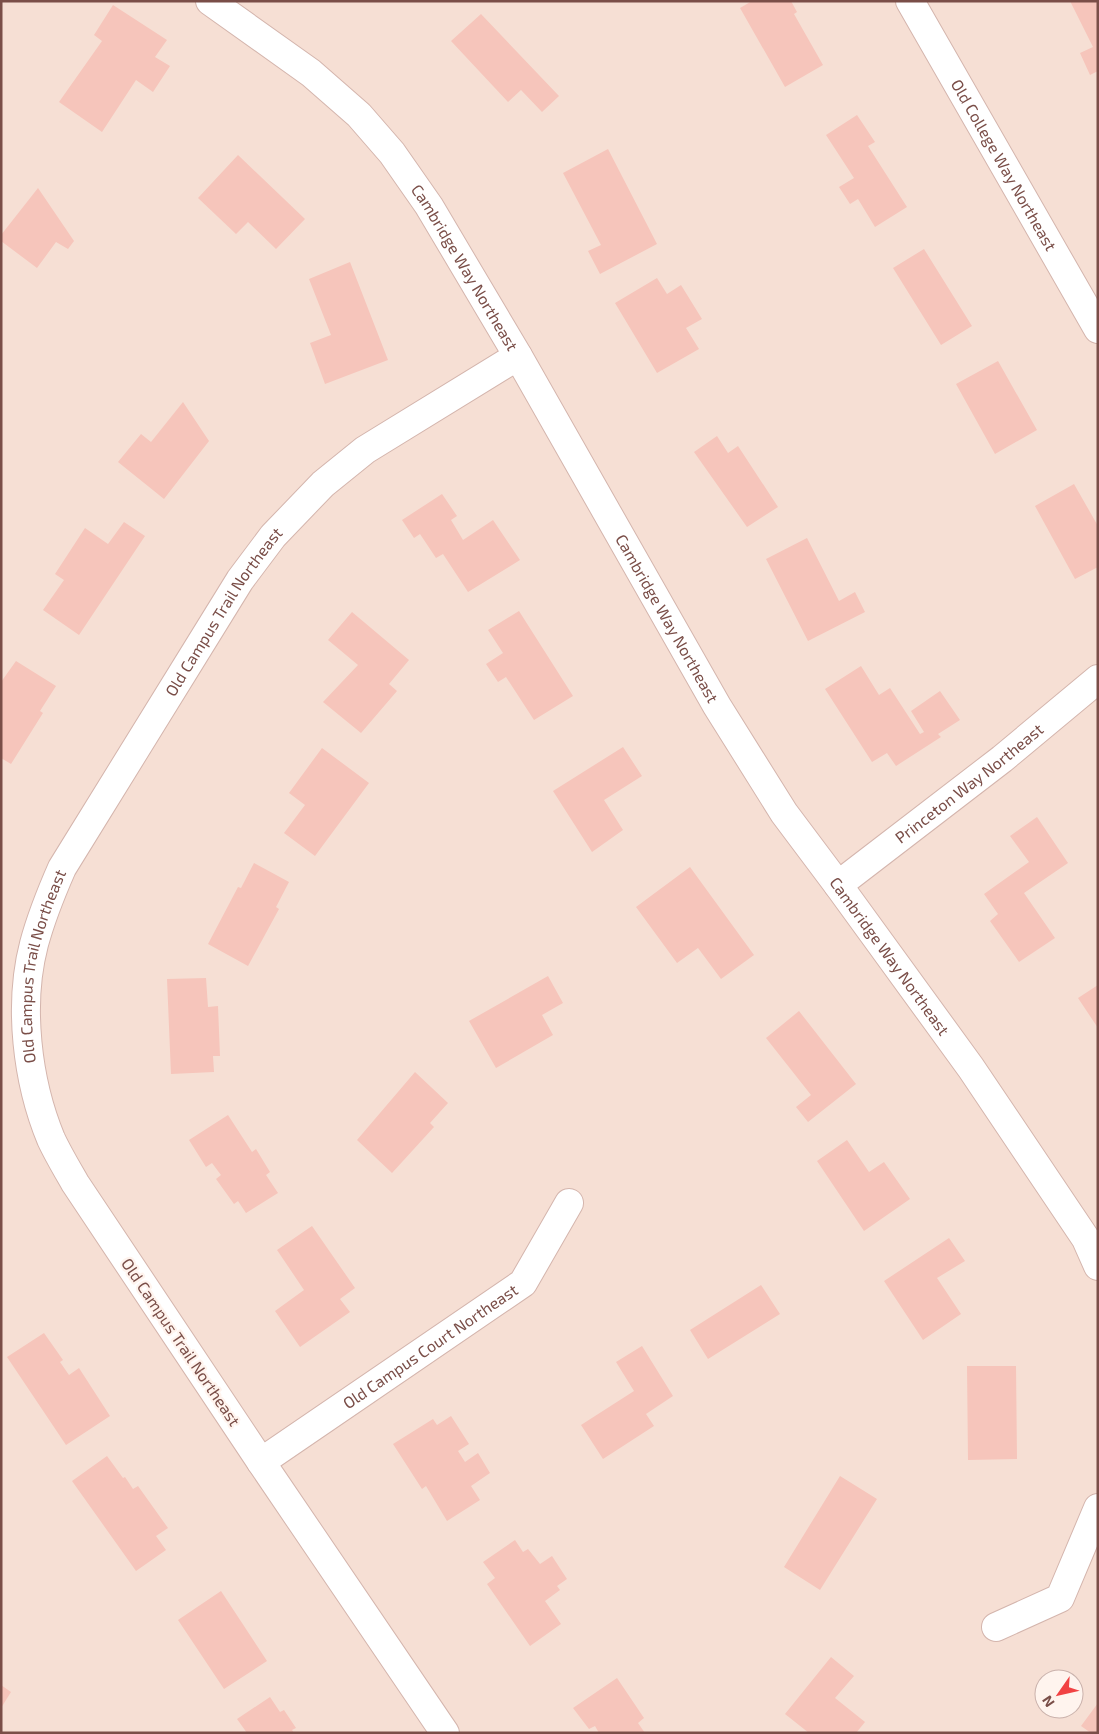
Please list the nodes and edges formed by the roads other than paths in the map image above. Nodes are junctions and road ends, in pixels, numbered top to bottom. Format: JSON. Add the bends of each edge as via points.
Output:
{"nodes":[{"id":1,"x":210,"y":1,"type":"edge"},
{"id":2,"x":910,"y":1,"type":"edge"},
{"id":3,"x":1098,"y":329,"type":"edge"},
{"id":4,"x":518,"y":356,"type":"junction"},
{"id":5,"x":1098,"y":679,"type":"edge"},
{"id":6,"x":838,"y":885,"type":"junction"},
{"id":7,"x":569,"y":1203,"type":"dead end"},
{"id":8,"x":1098,"y":1266,"type":"edge"},
{"id":9,"x":261,"y":1462,"type":"junction"},
{"id":10,"x":1098,"y":1508,"type":"edge"},
{"id":11,"x":996,"y":1627,"type":"dead end"},
{"id":12,"x":445,"y":1733,"type":"edge"}],
"edges":[{"from":1,"to":4,"type":"street","name":"Cambridge Way Northeast","via":[[311,73],[359,115],[381,140],[429,206]]},
{"from":2,"to":3,"type":"street","name":"Old College Way Northeast"},
{"from":4,"to":6,"type":"street","name":"Cambridge Way Northeast","via":[[718,706],[784,813]]},
{"from":4,"to":9,"type":"street","name":"Old Campus Trail Northeast","via":[[366,450],[323,484],[273,536],[240,580],[62,868],[34,946],[27,994],[28,1044],[36,1093],[51,1140],[75,1183]]},
{"from":5,"to":6,"type":"street","name":"Princeton Way Northeast","via":[[1002,759]]},
{"from":6,"to":8,"type":"street","name":"Cambridge Way Northeast","via":[[971,1068],[1086,1239]]},
{"from":7,"to":9,"type":"street","name":"Old Campus Court Northeast","via":[[523,1284]]},
{"from":9,"to":12,"type":"street","name":"Old Campus Trail Northeast"},
{"from":10,"to":11,"type":"street","via":[[1060,1598]]}]}
